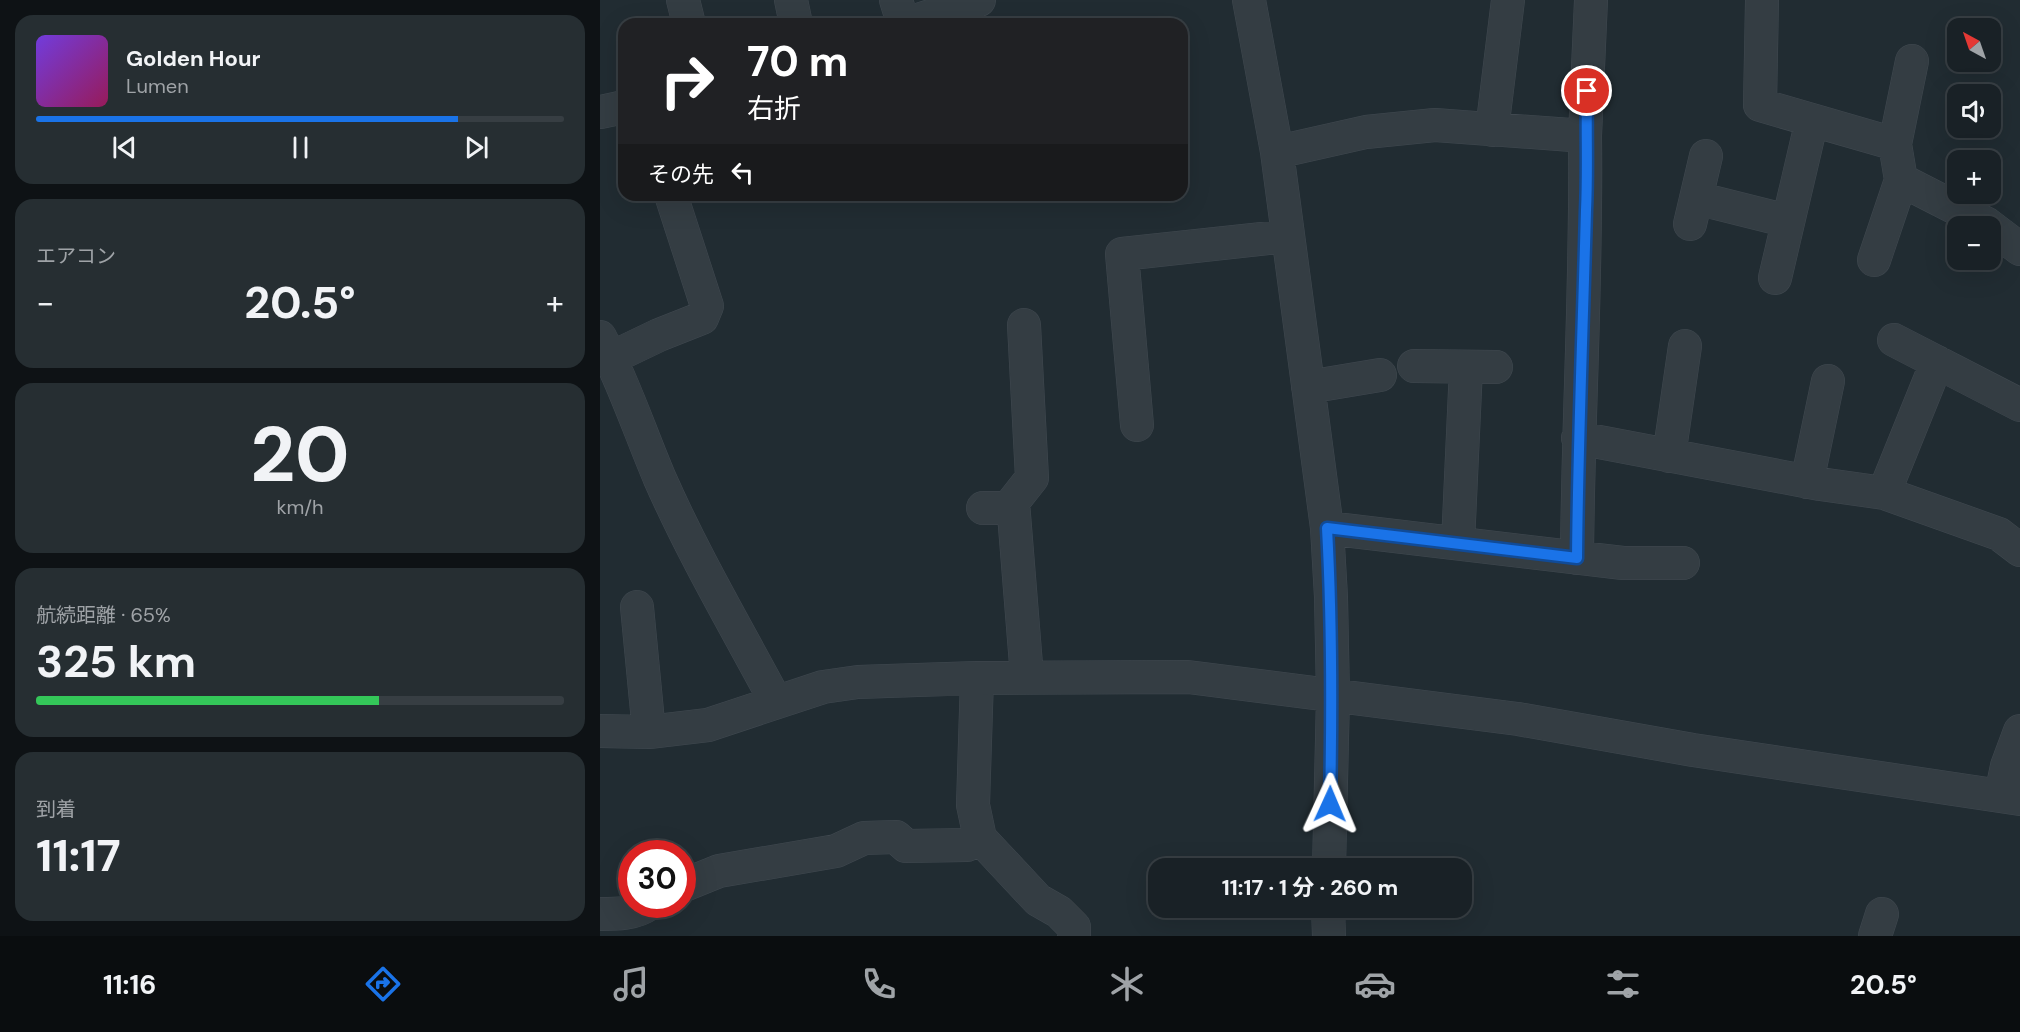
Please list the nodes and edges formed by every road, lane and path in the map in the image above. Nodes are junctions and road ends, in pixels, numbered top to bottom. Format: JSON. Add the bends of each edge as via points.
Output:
{"nodes":[{"id":1,"x":683,"y":0,"type":"edge"},
{"id":2,"x":791,"y":0,"type":"edge"},
{"id":3,"x":896,"y":0,"type":"edge"},
{"id":4,"x":979,"y":0,"type":"edge"},
{"id":5,"x":1249,"y":0,"type":"edge"},
{"id":6,"x":1508,"y":0,"type":"edge"},
{"id":7,"x":1592,"y":0,"type":"edge"},
{"id":8,"x":1762,"y":0,"type":"edge"},
{"id":9,"x":688,"y":18,"type":"edge"},
{"id":10,"x":795,"y":18,"type":"edge"},
{"id":11,"x":907,"y":18,"type":"edge"},
{"id":12,"x":924,"y":18,"type":"edge"},
{"id":13,"x":1912,"y":62,"type":"dead end"},
{"id":14,"x":618,"y":108,"type":"edge"},
{"id":15,"x":600,"y":112,"type":"edge"},
{"id":16,"x":1812,"y":120,"type":"junction"},
{"id":17,"x":1492,"y":130,"type":"junction"},
{"id":18,"x":1586,"y":136,"type":"junction"},
{"id":19,"x":1895,"y":144,"type":"junction"},
{"id":20,"x":1277,"y":152,"type":"junction"},
{"id":21,"x":1706,"y":156,"type":"dead end"},
{"id":22,"x":1901,"y":180,"type":"junction"},
{"id":23,"x":672,"y":201,"type":"edge"},
{"id":24,"x":1788,"y":221,"type":"junction"},
{"id":25,"x":1288,"y":236,"type":"junction"},
{"id":26,"x":2020,"y":249,"type":"edge"},
{"id":27,"x":1874,"y":260,"type":"dead end"},
{"id":28,"x":1775,"y":278,"type":"dead end"},
{"id":29,"x":1024,"y":324,"type":"dead end"},
{"id":30,"x":1894,"y":340,"type":"dead end"},
{"id":31,"x":1685,"y":346,"type":"dead end"},
{"id":32,"x":606,"y":347,"type":"edge"},
{"id":33,"x":1936,"y":362,"type":"junction"},
{"id":34,"x":1414,"y":366,"type":"dead end"},
{"id":35,"x":1380,"y":375,"type":"dead end"},
{"id":36,"x":1828,"y":381,"type":"dead end"},
{"id":37,"x":1308,"y":387,"type":"junction"},
{"id":38,"x":2020,"y":405,"type":"edge"},
{"id":39,"x":1137,"y":425,"type":"dead end"},
{"id":40,"x":1578,"y":438,"type":"junction"},
{"id":41,"x":1669,"y":456,"type":"junction"},
{"id":42,"x":1807,"y":482,"type":"junction"},
{"id":43,"x":1884,"y":493,"type":"junction"},
{"id":44,"x":1327,"y":528,"type":"junction"},
{"id":45,"x":1458,"y":543,"type":"junction"},
{"id":46,"x":2020,"y":550,"type":"edge"},
{"id":47,"x":1577,"y":558,"type":"junction"},
{"id":48,"x":1683,"y":563,"type":"dead end"},
{"id":49,"x":637,"y":607,"type":"dead end"},
{"id":50,"x":1027,"y":677,"type":"junction"},
{"id":51,"x":977,"y":678,"type":"junction"},
{"id":52,"x":1333,"y":696,"type":"junction"},
{"id":53,"x":776,"y":702,"type":"junction"},
{"id":54,"x":2020,"y":730,"type":"edge"},
{"id":55,"x":600,"y":731,"type":"edge"},
{"id":56,"x":649,"y":732,"type":"junction"},
{"id":57,"x":2010,"y":797,"type":"edge"},
{"id":58,"x":980,"y":838,"type":"junction"},
{"id":59,"x":1329,"y":858,"type":"edge"},
{"id":60,"x":696,"y":881,"type":"edge"},
{"id":61,"x":600,"y":914,"type":"edge"},
{"id":62,"x":618,"y":914,"type":"edge"},
{"id":63,"x":1328,"y":918,"type":"edge"},
{"id":64,"x":1074,"y":936,"type":"edge"},
{"id":65,"x":1329,"y":936,"type":"edge"}],
"edges":[{"from":1,"to":9,"type":"street"},
{"from":2,"to":10,"type":"street"},
{"from":3,"to":11,"type":"street","via":[[900,13]]},
{"from":4,"to":12,"type":"street"},
{"from":5,"to":20,"type":"street"},
{"from":6,"to":17,"type":"street"},
{"from":7,"to":18,"type":"street"},
{"from":8,"to":16,"type":"street","via":[[1760,105]]},
{"from":13,"to":19,"type":"street"},
{"from":14,"to":15,"type":"street"},
{"from":16,"to":19,"type":"street"},
{"from":16,"to":24,"type":"street"},
{"from":17,"to":18,"type":"street"},
{"from":17,"to":20,"type":"street","via":[[1435,125],[1366,132]]},
{"from":18,"to":40,"type":"street"},
{"from":19,"to":22,"type":"street"},
{"from":20,"to":25,"type":"street"},
{"from":21,"to":24,"type":"street","via":[[1693,211]]},
{"from":22,"to":26,"type":"street","via":[[1988,224]]},
{"from":22,"to":27,"type":"street"},
{"from":23,"to":32,"type":"street","via":[[706,306],[702,318],[659,335]]},
{"from":24,"to":28,"type":"street"},
{"from":25,"to":37,"type":"street"},
{"from":25,"to":39,"type":"street","via":[[1122,254],[1119,371]]},
{"from":29,"to":50,"type":"street","via":[[1013,372],[1032,478],[1013,502],[998,508]]},
{"from":30,"to":33,"type":"street"},
{"from":31,"to":41,"type":"street"},
{"from":32,"to":53,"type":"street","via":[[660,479]]},
{"from":33,"to":38,"type":"street"},
{"from":33,"to":43,"type":"street"},
{"from":34,"to":45,"type":"street","via":[[1481,367]]},
{"from":35,"to":37,"type":"street"},
{"from":36,"to":42,"type":"street"},
{"from":37,"to":44,"type":"street"},
{"from":40,"to":41,"type":"street"},
{"from":40,"to":47,"type":"street"},
{"from":41,"to":42,"type":"street"},
{"from":42,"to":43,"type":"street"},
{"from":43,"to":46,"type":"street","via":[[1999,534]]},
{"from":44,"to":45,"type":"street"},
{"from":44,"to":52,"type":"street"},
{"from":45,"to":47,"type":"street"},
{"from":47,"to":48,"type":"street"},
{"from":49,"to":56,"type":"street","via":[[653,645]]},
{"from":50,"to":51,"type":"street"},
{"from":50,"to":52,"type":"street","via":[[1188,677]]},
{"from":51,"to":53,"type":"street","via":[[858,682],[823,687]]},
{"from":51,"to":58,"type":"street","via":[[973,805]]},
{"from":52,"to":57,"type":"street","via":[[1518,719],[1694,750]]},
{"from":52,"to":59,"type":"street"},
{"from":53,"to":56,"type":"street","via":[[708,724]]},
{"from":54,"to":57,"type":"street","via":[[2007,766]]},
{"from":55,"to":56,"type":"street"},
{"from":58,"to":60,"type":"street","via":[[967,845],[906,846],[896,837],[864,838],[836,851],[719,872]]},
{"from":58,"to":64,"type":"street","via":[[1038,900],[1074,927]]},
{"from":61,"to":62,"type":"street"},
{"from":63,"to":65,"type":"street"}]}
